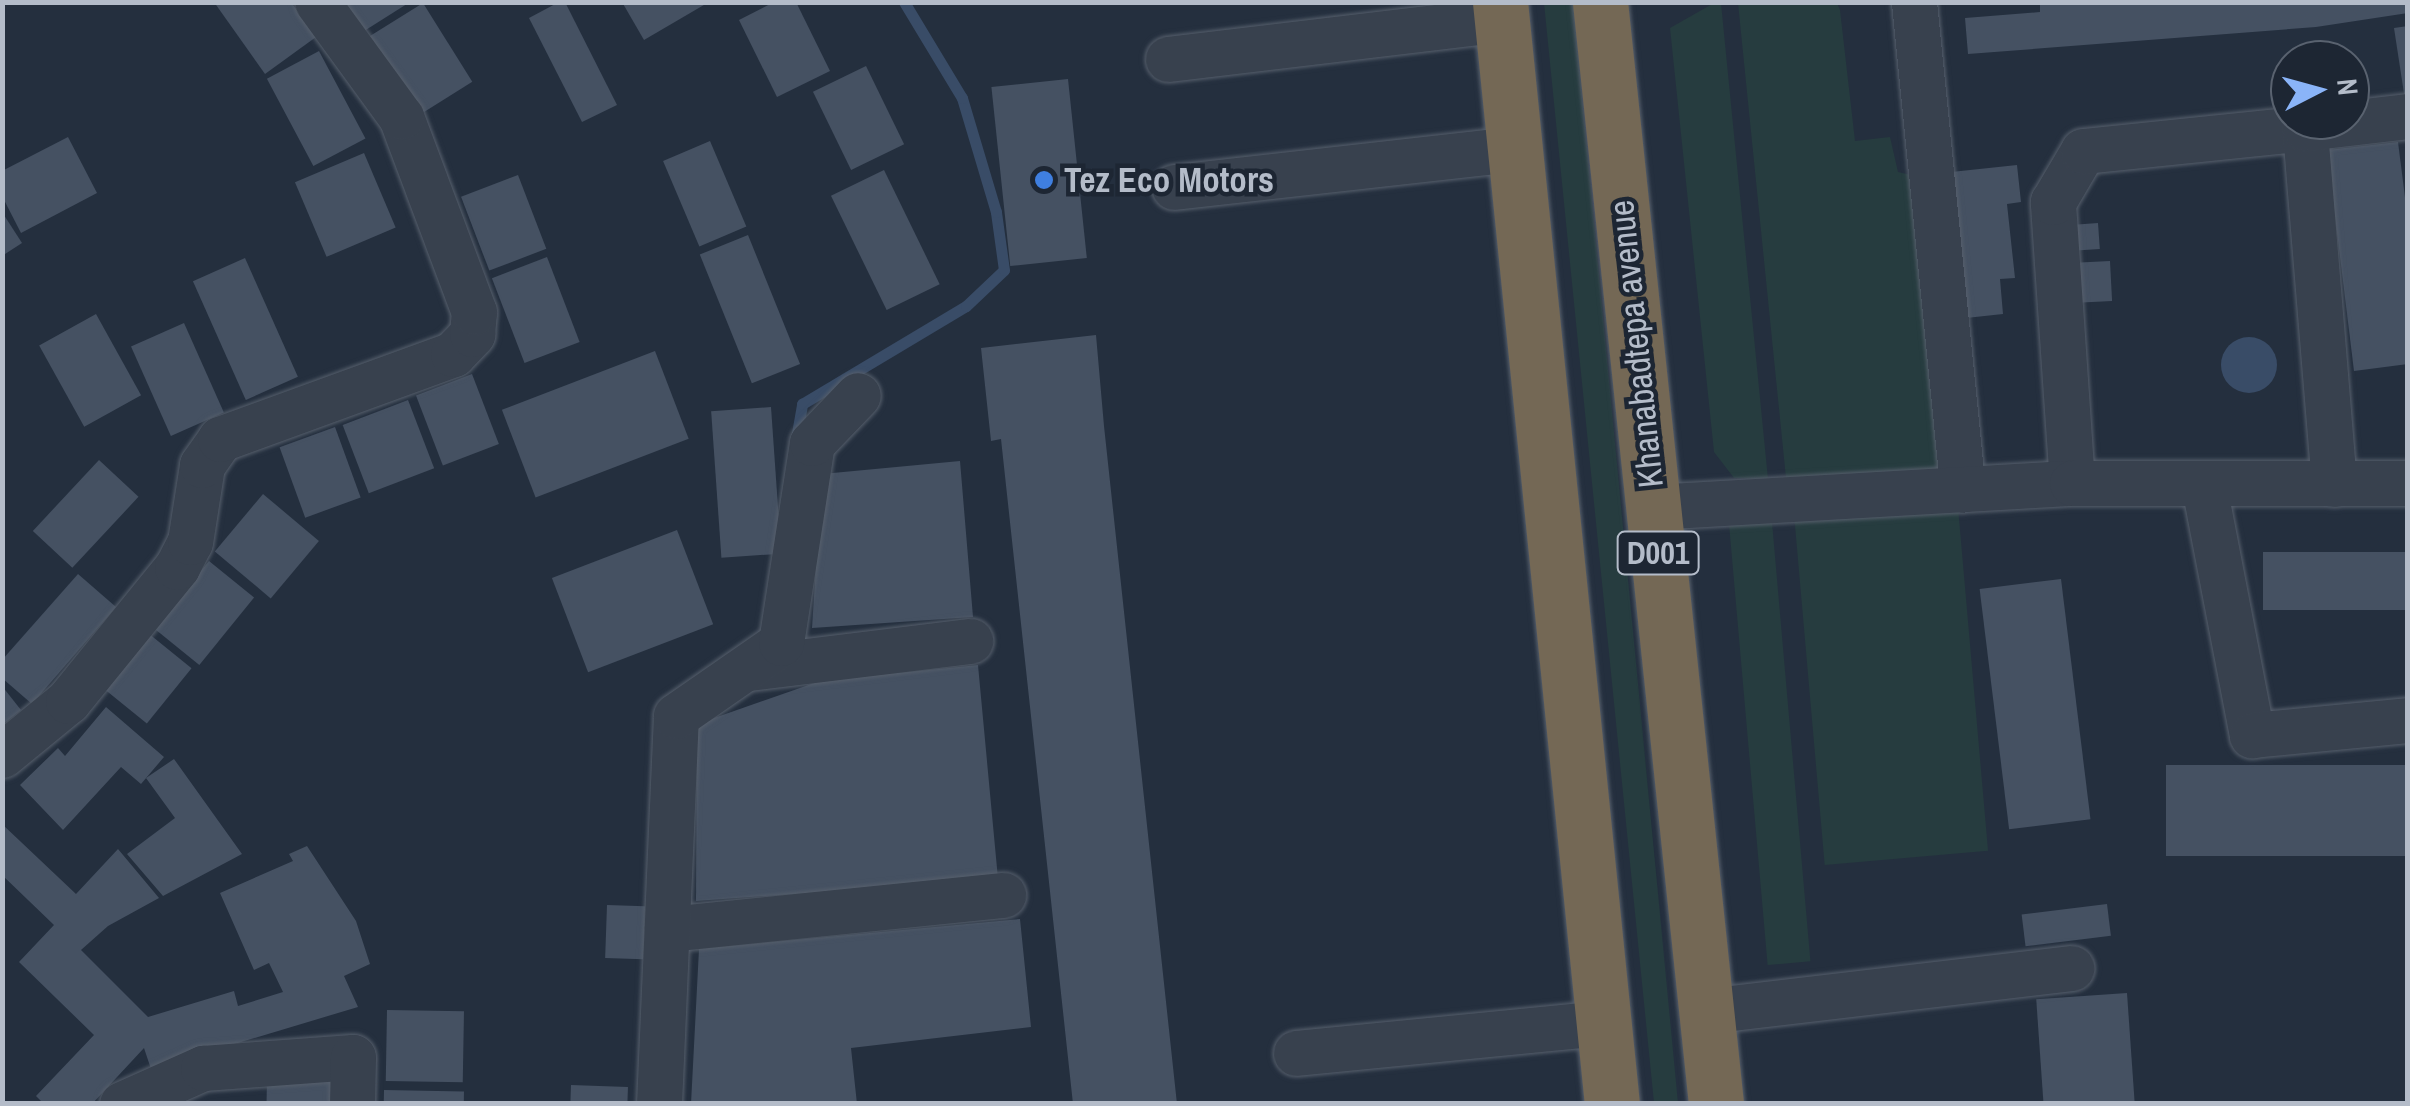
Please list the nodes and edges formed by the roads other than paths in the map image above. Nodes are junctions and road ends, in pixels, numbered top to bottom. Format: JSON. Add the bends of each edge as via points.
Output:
{"nodes":[{"id":1,"x":317,"y":2,"type":"edge"},
{"id":2,"x":1600,"y":2,"type":"edge"},
{"id":3,"x":1914,"y":2,"type":"edge"},
{"id":4,"x":1501,"y":11,"type":"edge"},
{"id":5,"x":1168,"y":59,"type":"dead end"},
{"id":6,"x":2408,"y":116,"type":"edge"},
{"id":7,"x":2370,"y":120,"type":"edge"},
{"id":8,"x":2270,"y":132,"type":"edge"},
{"id":9,"x":2307,"y":140,"type":"edge"},
{"id":10,"x":1514,"y":149,"type":"junction"},
{"id":11,"x":1174,"y":187,"type":"dead end"},
{"id":12,"x":858,"y":396,"type":"dead end"},
{"id":13,"x":2408,"y":482,"type":"edge"},
{"id":14,"x":2072,"y":483,"type":"junction"},
{"id":15,"x":2334,"y":484,"type":"junction"},
{"id":16,"x":2204,"y":486,"type":"junction"},
{"id":17,"x":1963,"y":490,"type":"junction"},
{"id":18,"x":1653,"y":507,"type":"junction"},
{"id":19,"x":970,"y":641,"type":"dead end"},
{"id":20,"x":745,"y":668,"type":"junction"},
{"id":21,"x":2408,"y":720,"type":"edge"},
{"id":22,"x":2,"y":756,"type":"edge"},
{"id":23,"x":1003,"y":895,"type":"dead end"},
{"id":24,"x":667,"y":928,"type":"junction"},
{"id":25,"x":2071,"y":968,"type":"dead end"},
{"id":26,"x":1706,"y":1011,"type":"junction"},
{"id":27,"x":1604,"y":1023,"type":"junction"},
{"id":28,"x":1296,"y":1053,"type":"dead end"},
{"id":29,"x":122,"y":1104,"type":"edge"},
{"id":30,"x":352,"y":1104,"type":"edge"},
{"id":31,"x":659,"y":1104,"type":"edge"},
{"id":32,"x":1612,"y":1104,"type":"edge"},
{"id":33,"x":1716,"y":1104,"type":"edge"}],
"edges":[{"from":1,"to":22,"type":"street","via":[[401,117],[474,312],[472,334],[453,354],[220,440],[202,465],[190,542],[177,567],[68,701]]},
{"from":2,"to":18,"type":"highway","name":"Khanabadtepa avenue","number":"D001"},
{"from":3,"to":17,"type":"street"},
{"from":4,"to":5,"type":"street"},
{"from":4,"to":10,"type":"highway"},
{"from":6,"to":7,"type":"street"},
{"from":8,"to":14,"type":"street","via":[[2083,151],[2053,202]]},
{"from":9,"to":15,"type":"street"},
{"from":10,"to":11,"type":"street"},
{"from":10,"to":27,"type":"highway"},
{"from":12,"to":20,"type":"street","via":[[812,443],[781,643]]},
{"from":13,"to":15,"type":"street"},
{"from":14,"to":16,"type":"street"},
{"from":14,"to":17,"type":"street"},
{"from":15,"to":16,"type":"street"},
{"from":16,"to":21,"type":"street","via":[[2252,734]]},
{"from":17,"to":18,"type":"street"},
{"from":18,"to":26,"type":"highway","name":"Khanabadtepa avenue","number":"D001"},
{"from":19,"to":20,"type":"street"},
{"from":20,"to":24,"type":"street","via":[[676,716]]},
{"from":23,"to":24,"type":"street"},
{"from":24,"to":31,"type":"street"},
{"from":25,"to":26,"type":"street"},
{"from":26,"to":33,"type":"highway","name":"Khanabadtepa avenue","number":"D001"},
{"from":27,"to":28,"type":"street"},
{"from":27,"to":32,"type":"highway"},
{"from":29,"to":30,"type":"street","via":[[203,1068],[353,1057]]}]}
